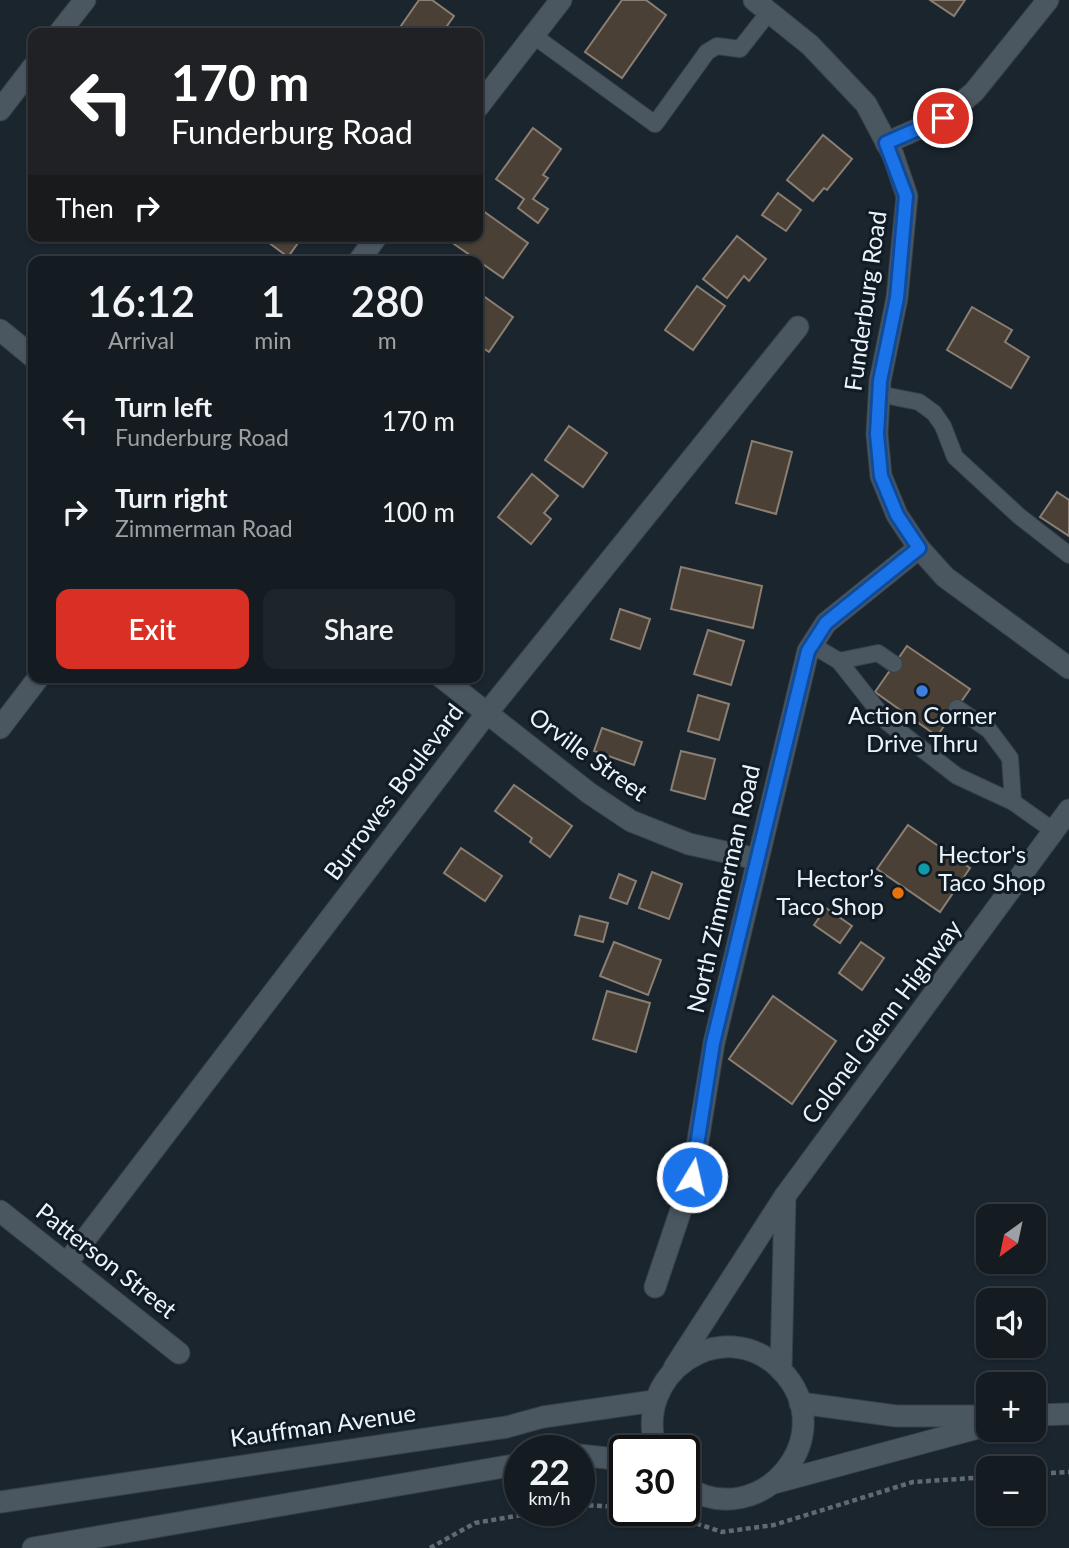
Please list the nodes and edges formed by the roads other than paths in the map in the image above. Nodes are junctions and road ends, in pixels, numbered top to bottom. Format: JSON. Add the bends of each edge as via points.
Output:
{"nodes":[{"id":1,"x":85,"y":0,"type":"edge"},
{"id":2,"x":561,"y":0,"type":"edge"},
{"id":3,"x":1048,"y":0,"type":"edge"},
{"id":4,"x":762,"y":6,"type":"edge"},
{"id":5,"x":63,"y":28,"type":"edge"},
{"id":6,"x":534,"y":36,"type":"junction"},
{"id":7,"x":28,"y":74,"type":"edge"},
{"id":8,"x":483,"y":101,"type":"edge"},
{"id":9,"x":0,"y":110,"type":"edge"},
{"id":10,"x":886,"y":143,"type":"junction"},
{"id":11,"x":798,"y":327,"type":"dead end"},
{"id":12,"x":0,"y":330,"type":"edge"},
{"id":13,"x":28,"y":352,"type":"edge"},
{"id":14,"x":879,"y":394,"type":"junction"},
{"id":15,"x":919,"y":548,"type":"junction"},
{"id":16,"x":1069,"y":555,"type":"edge"},
{"id":17,"x":812,"y":645,"type":"junction"},
{"id":18,"x":839,"y":661,"type":"junction"},
{"id":19,"x":894,"y":664,"type":"dead end"},
{"id":20,"x":1069,"y":668,"type":"edge"},
{"id":21,"x":34,"y":683,"type":"edge"},
{"id":22,"x":449,"y":683,"type":"edge"},
{"id":23,"x":957,"y":708,"type":"dead end"},
{"id":24,"x":487,"y":713,"type":"junction"},
{"id":25,"x":0,"y":728,"type":"edge"},
{"id":26,"x":1013,"y":802,"type":"junction"},
{"id":27,"x":1069,"y":810,"type":"edge"},
{"id":28,"x":1054,"y":831,"type":"junction"},
{"id":29,"x":757,"y":859,"type":"junction"},
{"id":30,"x":785,"y":1196,"type":"junction"},
{"id":31,"x":0,"y":1211,"type":"edge"},
{"id":32,"x":67,"y":1263,"type":"junction"},
{"id":33,"x":655,"y":1287,"type":"dead end"},
{"id":34,"x":179,"y":1353,"type":"dead end"},
{"id":35,"x":674,"y":1368,"type":"junction"},
{"id":36,"x":781,"y":1370,"type":"junction"},
{"id":37,"x":654,"y":1401,"type":"junction"},
{"id":38,"x":800,"y":1403,"type":"junction"},
{"id":39,"x":1069,"y":1414,"type":"edge"},
{"id":40,"x":1046,"y":1415,"type":"edge"},
{"id":41,"x":976,"y":1416,"type":"edge"},
{"id":42,"x":976,"y":1429,"type":"edge"},
{"id":43,"x":654,"y":1435,"type":"edge"},
{"id":44,"x":504,"y":1467,"type":"edge"},
{"id":45,"x":774,"y":1483,"type":"junction"},
{"id":46,"x":700,"y":1493,"type":"edge"},
{"id":47,"x":0,"y":1502,"type":"edge"},
{"id":48,"x":33,"y":1548,"type":"edge"}],
"edges":[{"from":1,"to":5,"type":"street"},
{"from":2,"to":6,"type":"street"},
{"from":3,"to":10,"type":"street","via":[[974,92],[943,118]]},
{"from":4,"to":6,"type":"lane","via":[[740,49],[718,46],[708,52],[654,124]]},
{"from":4,"to":10,"type":"street","name":"Funderburg Road","via":[[810,45],[866,104]]},
{"from":6,"to":8,"type":"street"},
{"from":7,"to":9,"type":"street"},
{"from":10,"to":14,"type":"street","name":"Funderburg Road","via":[[906,196],[897,298]]},
{"from":11,"to":24,"type":"street","name":"Burrowes Boulevard"},
{"from":12,"to":13,"type":"street"},
{"from":14,"to":15,"type":"street","name":"Funderburg Road","via":[[881,476],[897,515]]},
{"from":14,"to":16,"type":"lane","via":[[919,402],[934,413],[955,457]]},
{"from":15,"to":17,"type":"street","name":"North Zimmerman Road","via":[[826,623]]},
{"from":15,"to":20,"type":"street","name":"Funderburg Road","via":[[945,577]]},
{"from":17,"to":18,"type":"lane"},
{"from":17,"to":29,"type":"street","name":"North Zimmerman Road"},
{"from":18,"to":19,"type":"lane","via":[[878,653]]},
{"from":18,"to":26,"type":"lane","via":[[887,722],[957,776]]},
{"from":21,"to":25,"type":"street"},
{"from":22,"to":24,"type":"street","name":"Orville Street"},
{"from":23,"to":26,"type":"lane","via":[[989,730],[1010,758]]},
{"from":24,"to":29,"type":"street","name":"Orville Street","via":[[631,821],[689,844]]},
{"from":24,"to":32,"type":"street","name":"Burrowes Boulevard"},
{"from":26,"to":28,"type":"lane"},
{"from":27,"to":28,"type":"street","name":"Colonel Glenn Highway"},
{"from":28,"to":30,"type":"street","name":"Colonel Glenn Highway"},
{"from":29,"to":33,"type":"street","name":"North Zimmerman Road","via":[[713,1043],[692,1177]]},
{"from":30,"to":35,"type":"street","name":"Colonel Glenn Highway"},
{"from":30,"to":36,"type":"street"},
{"from":31,"to":32,"type":"street","name":"Patterson Street"},
{"from":32,"to":34,"type":"street","name":"Patterson Street"},
{"from":35,"to":36,"type":"street","via":[[690,1356],[728,1348],[765,1358]]},
{"from":35,"to":37,"type":"street","name":"Colonel Glenn Highway"},
{"from":36,"to":38,"type":"street"},
{"from":37,"to":43,"type":"street"},
{"from":37,"to":47,"type":"street","name":"Kauffman Avenue"},
{"from":38,"to":41,"type":"street","via":[[896,1416]]},
{"from":38,"to":45,"type":"street","via":[[801,1440],[786,1471]]},
{"from":39,"to":40,"type":"street"},
{"from":42,"to":45,"type":"street"},
{"from":44,"to":48,"type":"street"},
{"from":45,"to":46,"type":"street","via":[[743,1498]]}]}
